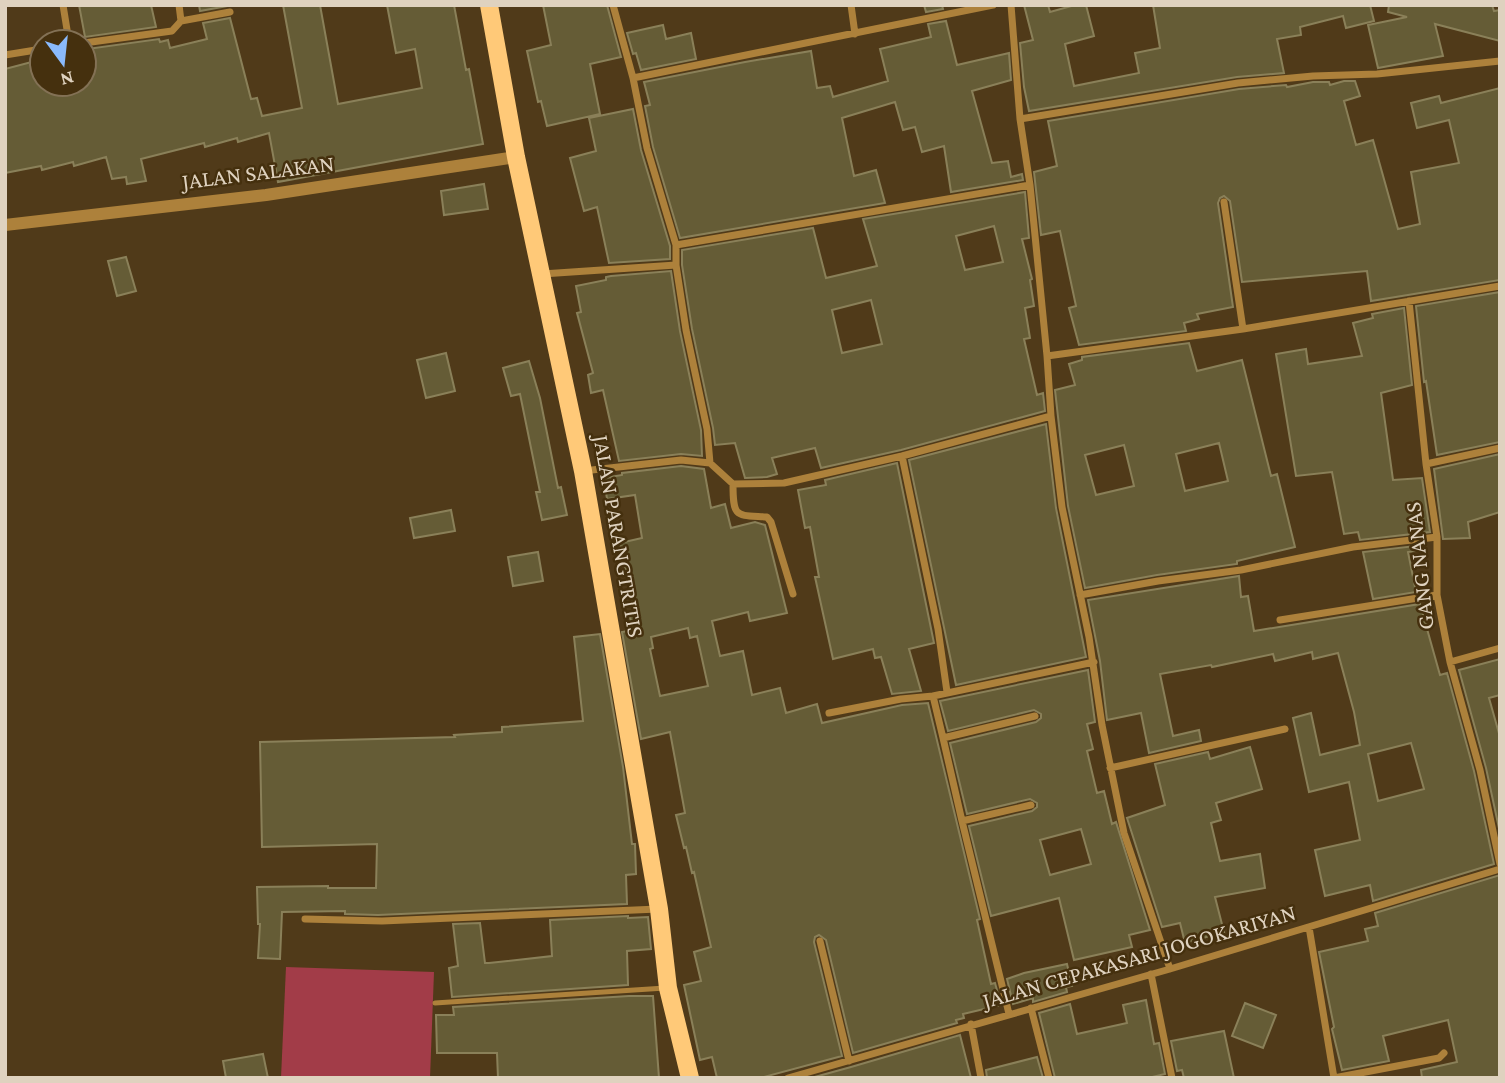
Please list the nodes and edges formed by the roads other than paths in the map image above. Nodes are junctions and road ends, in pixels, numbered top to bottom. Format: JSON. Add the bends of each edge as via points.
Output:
{"nodes":[{"id":1,"x":64,"y":5,"type":"edge"},
{"id":2,"x":179,"y":5,"type":"edge"},
{"id":3,"x":489,"y":5,"type":"edge"},
{"id":4,"x":613,"y":5,"type":"edge"},
{"id":5,"x":851,"y":5,"type":"edge"},
{"id":6,"x":993,"y":5,"type":"edge"},
{"id":7,"x":1011,"y":5,"type":"edge"},
{"id":8,"x":230,"y":12,"type":"dead end"},
{"id":9,"x":181,"y":21,"type":"junction"},
{"id":10,"x":67,"y":28,"type":"edge"},
{"id":11,"x":855,"y":34,"type":"junction"},
{"id":12,"x":98,"y":41,"type":"edge"},
{"id":13,"x":28,"y":51,"type":"edge"},
{"id":14,"x":5,"y":55,"type":"edge"},
{"id":15,"x":1500,"y":61,"type":"edge"},
{"id":16,"x":633,"y":78,"type":"junction"},
{"id":17,"x":1020,"y":119,"type":"junction"},
{"id":18,"x":516,"y":157,"type":"junction"},
{"id":19,"x":1030,"y":185,"type":"junction"},
{"id":20,"x":1224,"y":202,"type":"dead end"},
{"id":21,"x":5,"y":225,"type":"edge"},
{"id":22,"x":676,"y":245,"type":"junction"},
{"id":23,"x":676,"y":265,"type":"junction"},
{"id":24,"x":542,"y":274,"type":"junction"},
{"id":25,"x":1500,"y":286,"type":"edge"},
{"id":26,"x":1409,"y":301,"type":"junction"},
{"id":27,"x":1243,"y":329,"type":"junction"},
{"id":28,"x":1047,"y":356,"type":"junction"},
{"id":29,"x":1051,"y":416,"type":"junction"},
{"id":30,"x":1500,"y":448,"type":"edge"},
{"id":31,"x":902,"y":456,"type":"junction"},
{"id":32,"x":710,"y":463,"type":"junction"},
{"id":33,"x":1426,"y":464,"type":"junction"},
{"id":34,"x":583,"y":471,"type":"junction"},
{"id":35,"x":733,"y":484,"type":"junction"},
{"id":36,"x":1437,"y":537,"type":"junction"},
{"id":37,"x":793,"y":594,"type":"dead end"},
{"id":38,"x":1080,"y":595,"type":"junction"},
{"id":39,"x":1437,"y":595,"type":"junction"},
{"id":40,"x":1280,"y":620,"type":"dead end"},
{"id":41,"x":1500,"y":648,"type":"edge"},
{"id":42,"x":1094,"y":662,"type":"junction"},
{"id":43,"x":1450,"y":662,"type":"junction"},
{"id":44,"x":947,"y":692,"type":"junction"},
{"id":45,"x":933,"y":696,"type":"junction"},
{"id":46,"x":829,"y":713,"type":"dead end"},
{"id":47,"x":1035,"y":716,"type":"dead end"},
{"id":48,"x":1285,"y":729,"type":"dead end"},
{"id":49,"x":943,"y":738,"type":"junction"},
{"id":50,"x":1110,"y":768,"type":"junction"},
{"id":51,"x":1031,"y":805,"type":"dead end"},
{"id":52,"x":962,"y":821,"type":"junction"},
{"id":53,"x":1500,"y":864,"type":"edge"},
{"id":54,"x":1500,"y":869,"type":"edge"},
{"id":55,"x":659,"y":909,"type":"junction"},
{"id":56,"x":305,"y":919,"type":"dead end"},
{"id":57,"x":1309,"y":927,"type":"junction"},
{"id":58,"x":820,"y":941,"type":"dead end"},
{"id":59,"x":1170,"y":969,"type":"junction"},
{"id":60,"x":1151,"y":974,"type":"junction"},
{"id":61,"x":668,"y":988,"type":"junction"},
{"id":62,"x":435,"y":1003,"type":"dead end"},
{"id":63,"x":1031,"y":1008,"type":"junction"},
{"id":64,"x":1009,"y":1014,"type":"junction"},
{"id":65,"x":971,"y":1024,"type":"junction"},
{"id":66,"x":1444,"y":1053,"type":"dead end"},
{"id":67,"x":849,"y":1061,"type":"junction"},
{"id":68,"x":690,"y":1078,"type":"edge"},
{"id":69,"x":788,"y":1078,"type":"edge"},
{"id":70,"x":981,"y":1078,"type":"edge"},
{"id":71,"x":1049,"y":1078,"type":"edge"},
{"id":72,"x":1172,"y":1078,"type":"edge"},
{"id":73,"x":1334,"y":1078,"type":"edge"}],
"edges":[{"from":1,"to":10,"type":"street"},
{"from":2,"to":9,"type":"street"},
{"from":3,"to":18,"type":"main road","name":"JALAN PARANGTRITIS"},
{"from":4,"to":16,"type":"street"},
{"from":5,"to":11,"type":"street"},
{"from":6,"to":11,"type":"street"},
{"from":7,"to":17,"type":"street"},
{"from":8,"to":9,"type":"street"},
{"from":9,"to":12,"type":"street","via":[[165,33]]},
{"from":11,"to":16,"type":"street"},
{"from":13,"to":14,"type":"street"},
{"from":15,"to":17,"type":"street","via":[[1218,85]]},
{"from":16,"to":22,"type":"street","via":[[647,148]]},
{"from":17,"to":19,"type":"street"},
{"from":18,"to":21,"type":"street","name":"JALAN SALAKAN","via":[[267,195]]},
{"from":18,"to":24,"type":"main road","name":"JALAN PARANGTRITIS"},
{"from":19,"to":22,"type":"street"},
{"from":19,"to":28,"type":"street"},
{"from":20,"to":27,"type":"street"},
{"from":22,"to":23,"type":"street"},
{"from":23,"to":24,"type":"street"},
{"from":23,"to":32,"type":"street"},
{"from":24,"to":34,"type":"main road","name":"JALAN PARANGTRITIS"},
{"from":25,"to":26,"type":"street"},
{"from":26,"to":27,"type":"street"},
{"from":26,"to":33,"type":"street","name":"GANG NANAS"},
{"from":27,"to":28,"type":"street"},
{"from":28,"to":29,"type":"street"},
{"from":29,"to":31,"type":"street"},
{"from":29,"to":38,"type":"street","via":[[1062,507]]},
{"from":30,"to":33,"type":"street"},
{"from":31,"to":35,"type":"street","via":[[784,483]]},
{"from":31,"to":44,"type":"street"},
{"from":32,"to":34,"type":"street","via":[[681,460]]},
{"from":32,"to":35,"type":"street"},
{"from":33,"to":36,"type":"street","name":"GANG NANAS"},
{"from":34,"to":55,"type":"main road","name":"JALAN PARANGTRITIS"},
{"from":35,"to":37,"type":"street","via":[[736,512],[745,517],[767,517],[771,522]]},
{"from":36,"to":38,"type":"street","via":[[1353,547]]},
{"from":36,"to":39,"type":"street","name":"GANG NANAS"},
{"from":38,"to":42,"type":"street"},
{"from":39,"to":40,"type":"street"},
{"from":39,"to":43,"type":"street","name":"GANG NANAS"},
{"from":41,"to":43,"type":"street"},
{"from":42,"to":44,"type":"street"},
{"from":42,"to":50,"type":"street"},
{"from":43,"to":53,"type":"street","name":"GANG NANAS"},
{"from":44,"to":45,"type":"street"},
{"from":45,"to":46,"type":"street"},
{"from":45,"to":49,"type":"street"},
{"from":47,"to":49,"type":"street"},
{"from":48,"to":50,"type":"street"},
{"from":49,"to":52,"type":"street"},
{"from":50,"to":59,"type":"street","via":[[1124,833]]},
{"from":51,"to":52,"type":"street"},
{"from":52,"to":64,"type":"street"},
{"from":54,"to":57,"type":"street","name":"JALAN CEPAKASARI JOGOKARIYAN"},
{"from":55,"to":56,"type":"street","via":[[382,921]]},
{"from":55,"to":61,"type":"main road","name":"JALAN PARANGTRITIS"},
{"from":57,"to":59,"type":"street","name":"JALAN CEPAKASARI JOGOKARIYAN"},
{"from":57,"to":73,"type":"street"},
{"from":58,"to":67,"type":"street"},
{"from":59,"to":60,"type":"street","name":"JALAN CEPAKASARI JOGOKARIYAN"},
{"from":60,"to":63,"type":"street","name":"JALAN CEPAKASARI JOGOKARIYAN"},
{"from":60,"to":72,"type":"street"},
{"from":61,"to":62,"type":"lane"},
{"from":61,"to":68,"type":"main road","name":"JALAN PARANGTRITIS"},
{"from":63,"to":64,"type":"street","name":"JALAN CEPAKASARI JOGOKARIYAN"},
{"from":63,"to":71,"type":"street"},
{"from":64,"to":65,"type":"street","name":"JALAN CEPAKASARI JOGOKARIYAN"},
{"from":65,"to":67,"type":"street","name":"JALAN CEPAKASARI JOGOKARIYAN"},
{"from":65,"to":70,"type":"street"},
{"from":66,"to":73,"type":"street","via":[[1439,1058]]},
{"from":67,"to":69,"type":"street","name":"JALAN CEPAKASARI JOGOKARIYAN"}]}
